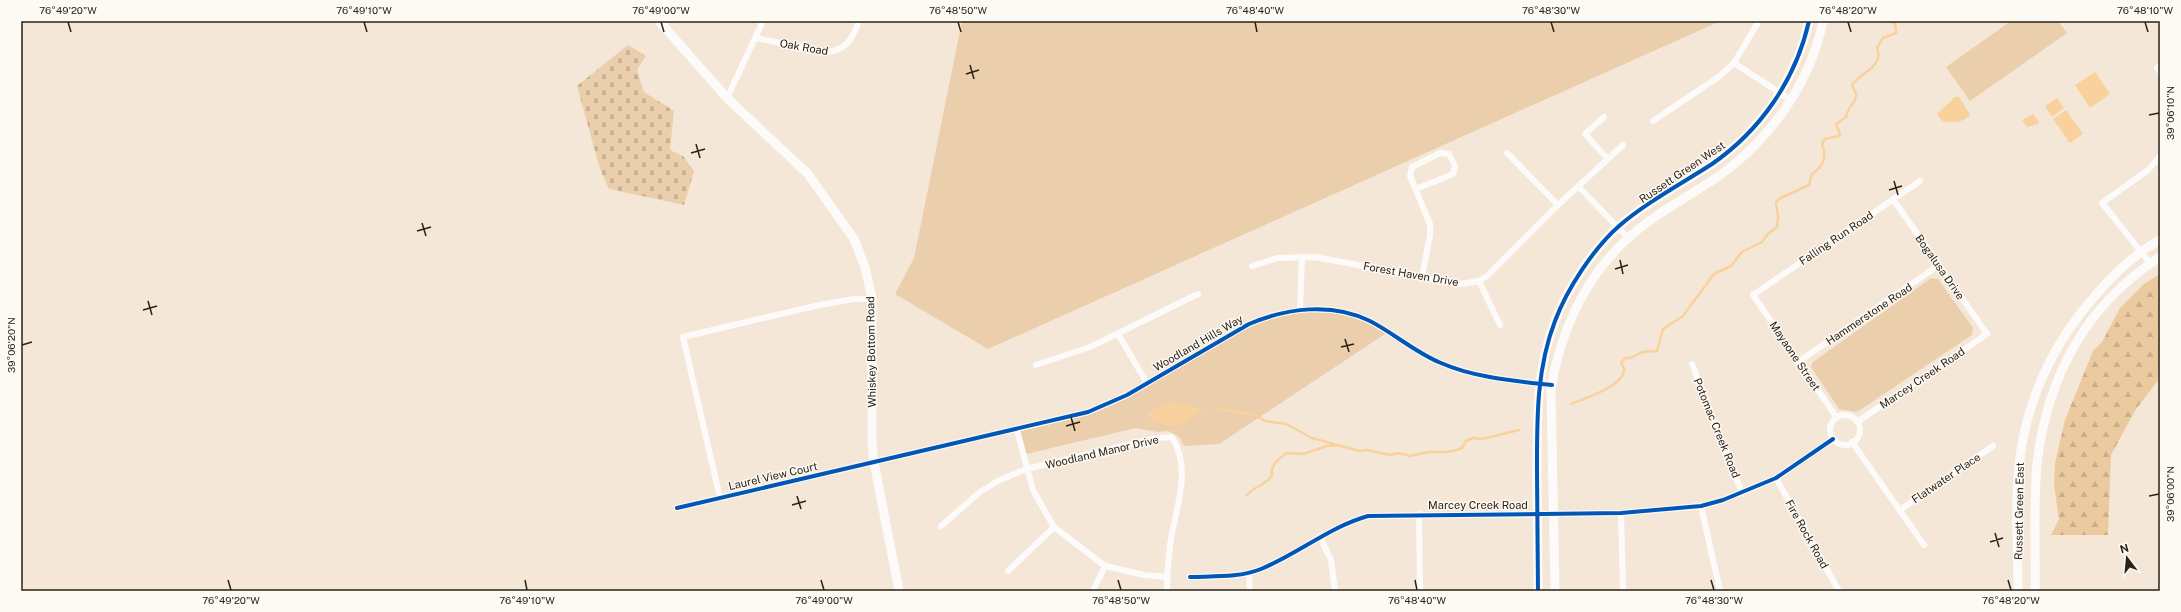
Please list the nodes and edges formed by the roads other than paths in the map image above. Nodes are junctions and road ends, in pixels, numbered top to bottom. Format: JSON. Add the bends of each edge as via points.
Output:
{"nodes":[{"id":1,"x":659,"y":21,"type":"edge"},
{"id":2,"x":763,"y":21,"type":"edge"},
{"id":3,"x":859,"y":21,"type":"edge"},
{"id":4,"x":1809,"y":21,"type":"edge"},
{"id":5,"x":1823,"y":21,"type":"edge"},
{"id":6,"x":1757,"y":24,"type":"dead end"},
{"id":7,"x":756,"y":38,"type":"junction"},
{"id":8,"x":1734,"y":63,"type":"junction"},
{"id":9,"x":2160,"y":66,"type":"edge"},
{"id":10,"x":2160,"y":72,"type":"edge"},
{"id":11,"x":1780,"y":92,"type":"junction"},
{"id":12,"x":727,"y":98,"type":"junction"},
{"id":13,"x":1791,"y":100,"type":"junction"},
{"id":14,"x":1604,"y":117,"type":"dead end"},
{"id":15,"x":1653,"y":121,"type":"dead end"},
{"id":16,"x":1623,"y":145,"type":"dead end"},
{"id":17,"x":1507,"y":153,"type":"dead end"},
{"id":18,"x":2160,"y":156,"type":"edge"},
{"id":19,"x":1607,"y":158,"type":"junction"},
{"id":20,"x":1920,"y":181,"type":"dead end"},
{"id":21,"x":1578,"y":186,"type":"junction"},
{"id":22,"x":1416,"y":189,"type":"junction"},
{"id":23,"x":1893,"y":199,"type":"junction"},
{"id":24,"x":1558,"y":205,"type":"junction"},
{"id":25,"x":1618,"y":227,"type":"junction"},
{"id":26,"x":1628,"y":238,"type":"junction"},
{"id":27,"x":2160,"y":240,"type":"edge"},
{"id":28,"x":2141,"y":252,"type":"junction"},
{"id":29,"x":1302,"y":257,"type":"junction"},
{"id":30,"x":2160,"y":258,"type":"edge"},
{"id":31,"x":2151,"y":264,"type":"junction"},
{"id":32,"x":1939,"y":265,"type":"junction"},
{"id":33,"x":1252,"y":266,"type":"dead end"},
{"id":34,"x":1422,"y":277,"type":"junction"},
{"id":35,"x":1479,"y":281,"type":"junction"},
{"id":36,"x":1198,"y":294,"type":"dead end"},
{"id":37,"x":1753,"y":295,"type":"joint"},
{"id":38,"x":872,"y":299,"type":"junction"},
{"id":39,"x":1300,"y":310,"type":"junction"},
{"id":40,"x":1500,"y":324,"type":"dead end"},
{"id":41,"x":1118,"y":334,"type":"junction"},
{"id":42,"x":1986,"y":334,"type":"joint"},
{"id":43,"x":1798,"y":362,"type":"junction"},
{"id":44,"x":1692,"y":364,"type":"dead end"},
{"id":45,"x":1036,"y":365,"type":"dead end"},
{"id":46,"x":1147,"y":383,"type":"junction"},
{"id":47,"x":1540,"y":384,"type":"junction"},
{"id":48,"x":1552,"y":385,"type":"junction"},
{"id":49,"x":1837,"y":418,"type":"junction"},
{"id":50,"x":1857,"y":422,"type":"junction"},
{"id":51,"x":1016,"y":430,"type":"junction"},
{"id":52,"x":1833,"y":439,"type":"junction"},
{"id":53,"x":1852,"y":442,"type":"junction"},
{"id":54,"x":1993,"y":446,"type":"dead end"},
{"id":55,"x":874,"y":462,"type":"junction"},
{"id":56,"x":1026,"y":469,"type":"junction"},
{"id":57,"x":1776,"y":478,"type":"junction"},
{"id":58,"x":1742,"y":493,"type":"junction"},
{"id":59,"x":720,"y":498,"type":"junction"},
{"id":60,"x":1701,"y":506,"type":"junction"},
{"id":61,"x":677,"y":508,"type":"dead end"},
{"id":62,"x":1900,"y":510,"type":"junction"},
{"id":63,"x":1622,"y":513,"type":"junction"},
{"id":64,"x":1419,"y":514,"type":"junction"},
{"id":65,"x":1537,"y":514,"type":"junction"},
{"id":66,"x":1554,"y":514,"type":"junction"},
{"id":67,"x":941,"y":526,"type":"dead end"},
{"id":68,"x":1054,"y":527,"type":"junction"},
{"id":69,"x":1320,"y":537,"type":"junction"},
{"id":70,"x":1924,"y":545,"type":"dead end"},
{"id":71,"x":1106,"y":566,"type":"junction"},
{"id":72,"x":1008,"y":571,"type":"dead end"},
{"id":73,"x":1249,"y":573,"type":"junction"},
{"id":74,"x":1167,"y":577,"type":"junction"},
{"id":75,"x":1190,"y":577,"type":"dead end"},
{"id":76,"x":899,"y":591,"type":"edge"},
{"id":77,"x":1093,"y":591,"type":"edge"},
{"id":78,"x":1168,"y":591,"type":"edge"},
{"id":79,"x":1250,"y":591,"type":"edge"},
{"id":80,"x":1335,"y":591,"type":"edge"},
{"id":81,"x":1420,"y":591,"type":"edge"},
{"id":82,"x":1538,"y":591,"type":"edge"},
{"id":83,"x":1555,"y":591,"type":"edge"},
{"id":84,"x":1623,"y":591,"type":"edge"},
{"id":85,"x":1720,"y":591,"type":"edge"},
{"id":86,"x":1839,"y":591,"type":"edge"},
{"id":87,"x":2018,"y":591,"type":"edge"},
{"id":88,"x":2035,"y":591,"type":"edge"}],
"edges":[{"from":1,"to":12,"type":"street","name":"Whiskey Bottom Road"},
{"from":2,"to":7,"type":"street"},
{"from":3,"to":7,"type":"street","name":"Oak Road","via":[[847,45],[832,52]]},
{"from":4,"to":11,"type":"street","name":"Russett Green West","via":[[1803,45]]},
{"from":5,"to":13,"type":"street","name":"Russett Green West","via":[[1816,48]]},
{"from":6,"to":8,"type":"street"},
{"from":7,"to":12,"type":"street"},
{"from":8,"to":11,"type":"street"},
{"from":8,"to":15,"type":"street","via":[[1704,89]]},
{"from":9,"to":10,"type":"street","via":[[2157,68]]},
{"from":11,"to":13,"type":"street"},
{"from":11,"to":25,"type":"street","name":"Russett Green West","via":[[1768,112],[1732,148]]},
{"from":12,"to":38,"type":"street","name":"Whiskey Bottom Road","via":[[798,163],[837,212],[859,251]]},
{"from":13,"to":26,"type":"street","name":"Russett Green West","via":[[1749,151],[1726,170],[1644,224]]},
{"from":14,"to":19,"type":"street","via":[[1585,134]]},
{"from":16,"to":19,"type":"street","name":"Forest Haven Drive"},
{"from":17,"to":24,"type":"street"},
{"from":18,"to":28,"type":"street","via":[[2148,170],[2102,203]]},
{"from":19,"to":21,"type":"street","name":"Forest Haven Drive"},
{"from":20,"to":23,"type":"street","name":"Falling Run Road"},
{"from":21,"to":24,"type":"street","name":"Forest Haven Drive"},
{"from":21,"to":25,"type":"street"},
{"from":22,"to":22,"type":"street","via":[[1453,174],[1455,166],[1449,154],[1440,153],[1412,167],[1410,176]]},
{"from":22,"to":34,"type":"street","via":[[1430,224]]},
{"from":23,"to":32,"type":"street","name":"Bogalusa Drive"},
{"from":23,"to":37,"type":"street","name":"Falling Run Road"},
{"from":24,"to":35,"type":"street","name":"Forest Haven Drive","via":[[1488,276]]},
{"from":25,"to":26,"type":"street"},
{"from":25,"to":47,"type":"street","name":"Russett Green West","via":[[1582,271],[1567,295],[1547,344]]},
{"from":26,"to":48,"type":"street","name":"Russett Green West","via":[[1594,278],[1572,316],[1562,340]]},
{"from":27,"to":28,"type":"street","name":"Russett Green East"},
{"from":28,"to":31,"type":"street"},
{"from":28,"to":87,"type":"street","name":"Russett Green East","via":[[2107,282],[2084,309],[2053,356],[2038,387],[2024,434],[2020,460]]},
{"from":29,"to":33,"type":"street","name":"Forest Haven Drive","via":[[1277,258]]},
{"from":29,"to":34,"type":"street","name":"Forest Haven Drive","via":[[1330,259]]},
{"from":29,"to":39,"type":"street"},
{"from":30,"to":31,"type":"street","name":"Russett Green East"},
{"from":31,"to":88,"type":"street","name":"Russett Green East","via":[[2135,274],[2088,326],[2060,371],[2042,435],[2037,464]]},
{"from":32,"to":42,"type":"street","name":"Bogalusa Drive"},
{"from":32,"to":43,"type":"street","name":"Hammerstone Road"},
{"from":34,"to":35,"type":"street","name":"Forest Haven Drive","via":[[1460,284]]},
{"from":35,"to":40,"type":"street"},
{"from":36,"to":41,"type":"street"},
{"from":37,"to":43,"type":"street","name":"Mayaone Street"},
{"from":38,"to":55,"type":"street","name":"Whiskey Bottom Road"},
{"from":38,"to":59,"type":"street","name":"Laurel View Court","via":[[854,299],[819,305],[683,337]]},
{"from":39,"to":46,"type":"street","name":"Woodland Hills Way","via":[[1249,324]]},
{"from":39,"to":47,"type":"street","name":"Woodland Hills Way","via":[[1332,311],[1369,321],[1441,363],[1459,370]]},
{"from":41,"to":45,"type":"street","via":[[1090,347]]},
{"from":41,"to":46,"type":"street"},
{"from":42,"to":50,"type":"street","name":"Marcey Creek Road"},
{"from":43,"to":49,"type":"street","name":"Mayaone Street"},
{"from":44,"to":58,"type":"street","name":"Potomac Creek Road"},
{"from":46,"to":51,"type":"street","name":"Woodland Hills Way","via":[[1120,399],[1088,412]]},
{"from":47,"to":48,"type":"street","name":"Woodland Hills Way"},
{"from":47,"to":65,"type":"street","name":"Russett Green West"},
{"from":48,"to":66,"type":"street","name":"Russett Green West"},
{"from":49,"to":50,"type":"street","via":[[1850,416]]},
{"from":49,"to":52,"type":"street","via":[[1830,430]]},
{"from":50,"to":53,"type":"street","via":[[1859,431]]},
{"from":51,"to":55,"type":"street","name":"Woodland Hills Way"},
{"from":51,"to":56,"type":"street"},
{"from":52,"to":53,"type":"street","via":[[1844,444]]},
{"from":52,"to":57,"type":"street","name":"Marcey Creek Road"},
{"from":53,"to":62,"type":"street"},
{"from":54,"to":62,"type":"street","name":"Flatwater Place"},
{"from":55,"to":59,"type":"street","name":"Laurel View Court"},
{"from":55,"to":76,"type":"street","name":"Whiskey Bottom Road"},
{"from":56,"to":67,"type":"street","name":"Woodland Manor Drive","via":[[998,480],[980,492]]},
{"from":56,"to":68,"type":"street","via":[[1035,495]]},
{"from":56,"to":74,"type":"street","name":"Woodland Manor Drive","via":[[1157,438],[1172,438],[1179,448],[1182,479],[1170,544]]},
{"from":57,"to":58,"type":"street","name":"Marcey Creek Road"},
{"from":57,"to":86,"type":"street","name":"Fire Rock Road"},
{"from":58,"to":60,"type":"street","name":"Marcey Creek Road"},
{"from":59,"to":61,"type":"street","name":"Laurel View Court"},
{"from":60,"to":63,"type":"street","name":"Marcey Creek Road"},
{"from":60,"to":85,"type":"street"},
{"from":62,"to":70,"type":"street"},
{"from":63,"to":66,"type":"street","name":"Marcey Creek Road"},
{"from":63,"to":84,"type":"street"},
{"from":64,"to":65,"type":"street","name":"Marcey Creek Road"},
{"from":64,"to":69,"type":"street","name":"Marcey Creek Road","via":[[1368,516],[1344,524]]},
{"from":64,"to":81,"type":"street"},
{"from":65,"to":66,"type":"street","name":"Marcey Creek Road"},
{"from":65,"to":82,"type":"street","name":"Russett Green West"},
{"from":66,"to":83,"type":"street","name":"Russett Green West"},
{"from":68,"to":71,"type":"street"},
{"from":68,"to":72,"type":"street"},
{"from":69,"to":73,"type":"street","name":"Marcey Creek Road"},
{"from":69,"to":80,"type":"street","via":[[1331,560]]},
{"from":71,"to":74,"type":"street","via":[[1144,575]]},
{"from":71,"to":77,"type":"street"},
{"from":73,"to":75,"type":"street","name":"Marcey Creek Road"},
{"from":73,"to":79,"type":"street"},
{"from":74,"to":78,"type":"street","name":"Woodland Manor Drive"}]}
